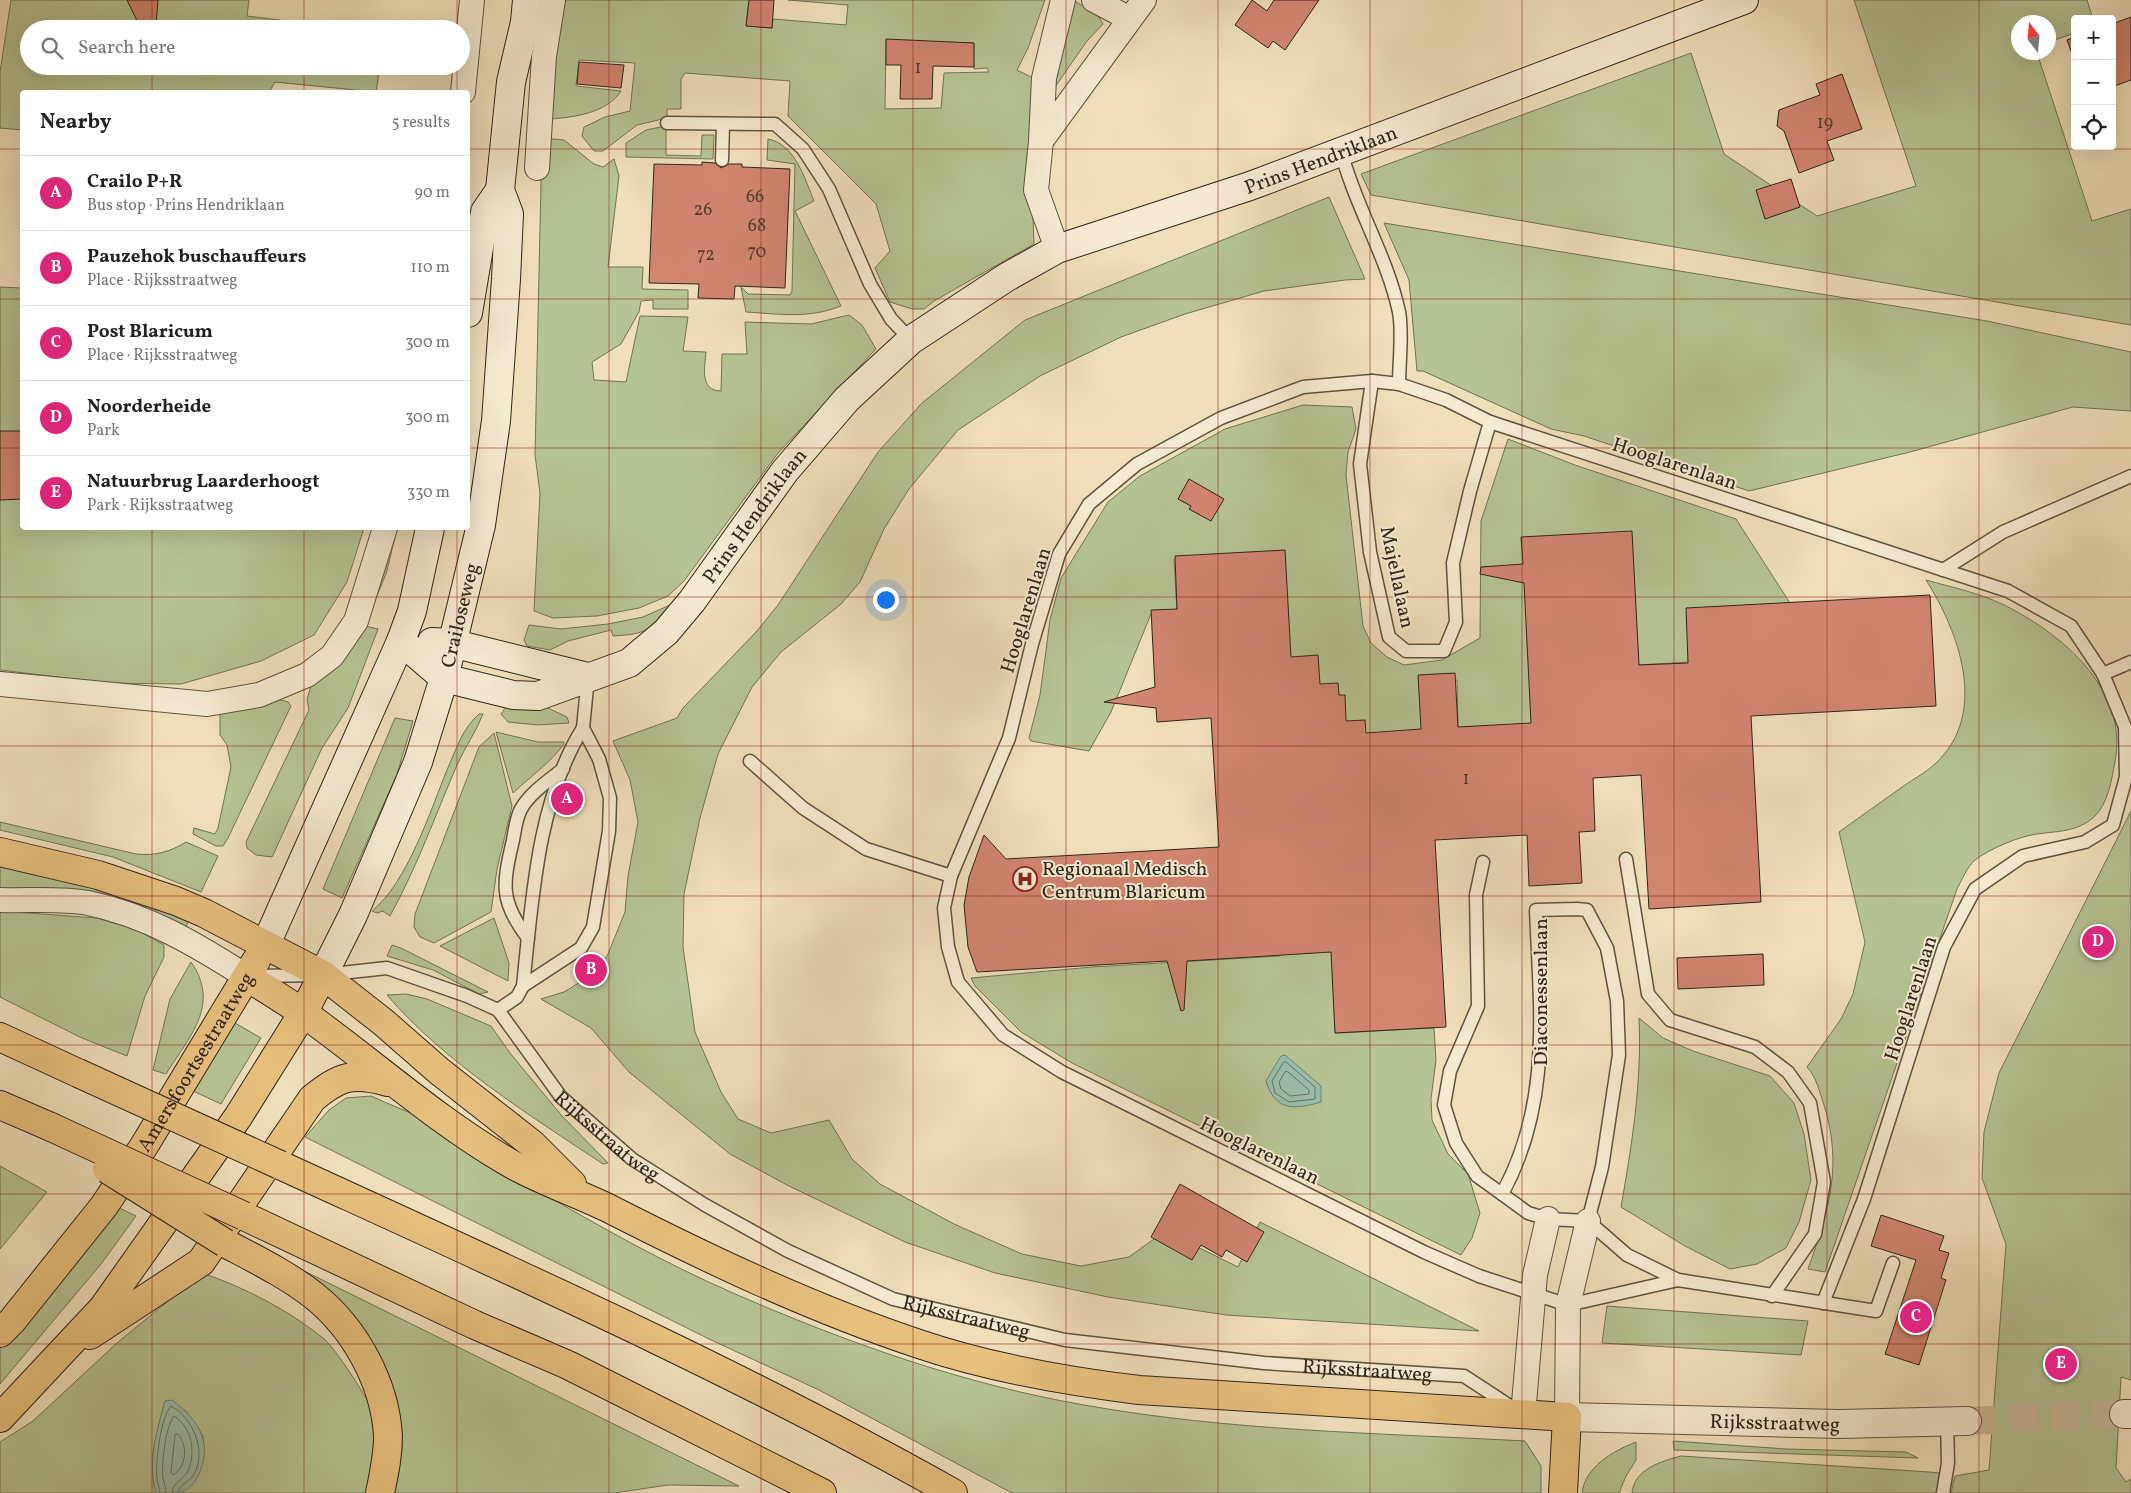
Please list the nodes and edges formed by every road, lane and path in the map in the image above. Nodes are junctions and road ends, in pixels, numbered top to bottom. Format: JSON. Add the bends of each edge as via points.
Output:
{"nodes":[{"id":1,"x":472,"y":0,"type":"edge"},
{"id":2,"x":507,"y":0,"type":"edge"},
{"id":3,"x":527,"y":0,"type":"edge"},
{"id":4,"x":553,"y":0,"type":"edge"},
{"id":5,"x":1063,"y":0,"type":"edge"},
{"id":6,"x":1094,"y":0,"type":"edge"},
{"id":7,"x":1144,"y":0,"type":"edge"},
{"id":8,"x":1744,"y":0,"type":"edge"},
{"id":9,"x":1130,"y":20,"type":"junction"},
{"id":10,"x":470,"y":23,"type":"edge"},
{"id":11,"x":465,"y":75,"type":"edge"},
{"id":12,"x":511,"y":82,"type":"junction"},
{"id":13,"x":464,"y":90,"type":"edge"},
{"id":14,"x":667,"y":123,"type":"dead end"},
{"id":15,"x":723,"y":124,"type":"junction"},
{"id":16,"x":1041,"y":141,"type":"junction"},
{"id":17,"x":1341,"y":151,"type":"junction"},
{"id":18,"x":722,"y":160,"type":"dead end"},
{"id":19,"x":537,"y":168,"type":"dead end"},
{"id":20,"x":500,"y":190,"type":"junction"},
{"id":21,"x":1057,"y":249,"type":"junction"},
{"id":22,"x":470,"y":301,"type":"edge"},
{"id":23,"x":911,"y":340,"type":"junction"},
{"id":24,"x":1372,"y":381,"type":"junction"},
{"id":25,"x":1399,"y":384,"type":"junction"},
{"id":26,"x":1490,"y":422,"type":"junction"},
{"id":27,"x":2131,"y":476,"type":"edge"},
{"id":28,"x":384,"y":530,"type":"edge"},
{"id":29,"x":430,"y":530,"type":"edge"},
{"id":30,"x":1943,"y":570,"type":"junction"},
{"id":31,"x":401,"y":641,"type":"junction"},
{"id":32,"x":451,"y":643,"type":"junction"},
{"id":33,"x":2131,"y":662,"type":"edge"},
{"id":34,"x":2103,"y":674,"type":"junction"},
{"id":35,"x":588,"y":677,"type":"junction"},
{"id":36,"x":444,"y":678,"type":"junction"},
{"id":37,"x":0,"y":684,"type":"edge"},
{"id":38,"x":583,"y":728,"type":"junction"},
{"id":39,"x":750,"y":761,"type":"dead end"},
{"id":40,"x":562,"y":769,"type":"junction"},
{"id":41,"x":0,"y":852,"type":"edge"},
{"id":42,"x":1626,"y":859,"type":"dead end"},
{"id":43,"x":1483,"y":862,"type":"dead end"},
{"id":44,"x":951,"y":876,"type":"junction"},
{"id":45,"x":0,"y":900,"type":"edge"},
{"id":46,"x":528,"y":938,"type":"junction"},
{"id":47,"x":266,"y":944,"type":"junction"},
{"id":48,"x":323,"y":975,"type":"junction"},
{"id":49,"x":247,"y":976,"type":"junction"},
{"id":50,"x":523,"y":986,"type":"junction"},
{"id":51,"x":498,"y":1010,"type":"junction"},
{"id":52,"x":303,"y":1013,"type":"junction"},
{"id":53,"x":0,"y":1037,"type":"edge"},
{"id":54,"x":395,"y":1084,"type":"junction"},
{"id":55,"x":7,"y":1108,"type":"edge"},
{"id":56,"x":49,"y":1130,"type":"junction"},
{"id":57,"x":1502,"y":1194,"type":"junction"},
{"id":58,"x":583,"y":1196,"type":"junction"},
{"id":59,"x":1548,"y":1219,"type":"junction"},
{"id":60,"x":1588,"y":1221,"type":"junction"},
{"id":61,"x":1893,"y":1263,"type":"dead end"},
{"id":62,"x":1678,"y":1280,"type":"junction"},
{"id":63,"x":1533,"y":1295,"type":"junction"},
{"id":64,"x":1772,"y":1296,"type":"junction"},
{"id":65,"x":1823,"y":1303,"type":"junction"},
{"id":66,"x":1568,"y":1305,"type":"junction"},
{"id":67,"x":0,"y":1334,"type":"edge"},
{"id":68,"x":61,"y":1353,"type":"junction"},
{"id":69,"x":1523,"y":1415,"type":"junction"},
{"id":70,"x":0,"y":1418,"type":"edge"},
{"id":71,"x":1566,"y":1418,"type":"junction"},
{"id":72,"x":1957,"y":1421,"type":"joint"},
{"id":73,"x":380,"y":1493,"type":"edge"},
{"id":74,"x":822,"y":1493,"type":"edge"},
{"id":75,"x":953,"y":1493,"type":"edge"},
{"id":76,"x":1562,"y":1493,"type":"edge"},
{"id":77,"x":1943,"y":1493,"type":"edge"}],
"edges":[{"from":1,"to":10,"type":"street"},
{"from":2,"to":12,"type":"main road","name":"Crailoseweg"},
{"from":3,"to":12,"type":"main road","name":"Crailoseweg"},
{"from":4,"to":19,"type":"street","via":[[544,56]]},
{"from":5,"to":16,"type":"street","via":[[1044,78]]},
{"from":6,"to":9,"type":"street"},
{"from":7,"to":9,"type":"street"},
{"from":8,"to":17,"type":"main road","name":"Prins Hendriklaan"},
{"from":9,"to":16,"type":"street"},
{"from":11,"to":13,"type":"street"},
{"from":12,"to":20,"type":"main road","name":"Crailoseweg"},
{"from":14,"to":15,"type":"lane"},
{"from":15,"to":18,"type":"lane"},
{"from":15,"to":23,"type":"lane","via":[[775,124],[803,149],[829,189],[870,284],[891,319]]},
{"from":16,"to":21,"type":"street","via":[[1036,190]]},
{"from":17,"to":21,"type":"main road","name":"Prins Hendriklaan","via":[[1250,186]]},
{"from":17,"to":25,"type":"lane","via":[[1349,182],[1378,249],[1399,313]]},
{"from":20,"to":22,"type":"main road","name":"Crailoseweg","via":[[485,212]]},
{"from":20,"to":32,"type":"main road","name":"Crailoseweg","via":[[509,214],[496,421],[481,525]]},
{"from":21,"to":23,"type":"main road","name":"Prins Hendriklaan","via":[[966,302]]},
{"from":23,"to":35,"type":"main road","name":"Prins Hendriklaan","via":[[846,399],[785,471],[704,585],[666,632],[629,663]]},
{"from":24,"to":25,"type":"lane","name":"Hooglarenlaan"},
{"from":24,"to":26,"type":"lane","name":"Majellalaan","via":[[1360,464],[1370,552],[1389,637],[1406,651],[1444,651],[1456,622],[1453,563]]},
{"from":24,"to":44,"type":"lane","name":"Hooglarenlaan","via":[[1303,387],[1221,418],[1138,464],[1089,504],[1058,554],[1009,738]]},
{"from":25,"to":26,"type":"lane","name":"Hooglarenlaan","via":[[1446,400]]},
{"from":26,"to":30,"type":"lane","name":"Hooglarenlaan"},
{"from":27,"to":30,"type":"lane","via":[[2003,532]]},
{"from":28,"to":37,"type":"street","via":[[356,621],[332,656],[307,676],[259,695],[207,704]]},
{"from":29,"to":31,"type":"main road","via":[[412,611]]},
{"from":30,"to":34,"type":"lane","name":"Hooglarenlaan","via":[[2008,591],[2071,626]]},
{"from":31,"to":32,"type":"main road"},
{"from":31,"to":36,"type":"main road","name":"Prins Hendriklaan"},
{"from":31,"to":47,"type":"main road"},
{"from":32,"to":35,"type":"main road"},
{"from":32,"to":36,"type":"main road","name":"Crailoseweg"},
{"from":33,"to":34,"type":"lane"},
{"from":34,"to":65,"type":"lane","name":"Hooglarenlaan","via":[[2125,727],[2126,777],[2113,825],[2085,842],[2023,856],[1975,889],[1944,947],[1864,1199]]},
{"from":35,"to":36,"type":"main road","name":"Prins Hendriklaan","via":[[538,696],[513,695]]},
{"from":35,"to":38,"type":"lane"},
{"from":36,"to":48,"type":"main road","name":"Crailoseweg","via":[[418,762],[354,915]]},
{"from":38,"to":40,"type":"lane"},
{"from":38,"to":50,"type":"lane","via":[[599,759],[610,798],[609,831],[593,927],[581,948]]},
{"from":39,"to":44,"type":"lane","via":[[803,808],[866,849]]},
{"from":40,"to":46,"type":"lane","via":[[543,837]]},
{"from":40,"to":46,"type":"lane","via":[[520,810],[506,870],[506,895],[513,919]]},
{"from":41,"to":47,"type":"main road","via":[[98,875],[176,901]]},
{"from":42,"to":64,"type":"lane","via":[[1648,994],[1670,1020],[1755,1047],[1788,1072],[1810,1103],[1824,1182],[1815,1234]]},
{"from":43,"to":57,"type":"lane","via":[[1476,896],[1478,1006],[1450,1071],[1444,1105],[1461,1152],[1477,1176]]},
{"from":44,"to":63,"type":"lane","name":"Hooglarenlaan","via":[[944,908],[948,947],[958,982],[1003,1035],[1062,1072],[1424,1252],[1478,1276]]},
{"from":45,"to":49,"type":"street","name":"Amersfoortsestraatweg","via":[[86,903],[108,908],[191,940]]},
{"from":46,"to":50,"type":"lane"},
{"from":47,"to":48,"type":"main road"},
{"from":47,"to":49,"type":"main road"},
{"from":48,"to":49,"type":"lane"},
{"from":48,"to":51,"type":"lane","via":[[387,968]]},
{"from":48,"to":52,"type":"main road","name":"Crailoseweg"},
{"from":48,"to":58,"type":"main road","name":"Rijksstraatweg","via":[[532,1144]]},
{"from":49,"to":52,"type":"main road","name":"Rijksstraatweg"},
{"from":49,"to":67,"type":"main road","name":"Amersfoortsestraatweg","via":[[174,1099],[104,1206]]},
{"from":50,"to":51,"type":"lane","via":[[517,997]]},
{"from":51,"to":69,"type":"lane","name":"Rijksstraatweg","via":[[561,1097],[632,1159],[705,1205],[788,1251],[893,1299],[1074,1341],[1264,1363],[1464,1376]]},
{"from":52,"to":54,"type":"main road","name":"Rijksstraatweg"},
{"from":52,"to":68,"type":"main road","via":[[238,1117],[152,1240],[103,1308]]},
{"from":53,"to":75,"type":"main road","bridge":true,"via":[[563,1295],[856,1438]]},
{"from":54,"to":58,"type":"main road","name":"Rijksstraatweg","via":[[510,1163]]},
{"from":54,"to":68,"type":"main road","via":[[354,1076],[332,1082],[312,1099],[201,1262]]},
{"from":55,"to":56,"type":"main road"},
{"from":56,"to":73,"type":"main road","bridge":true,"via":[[225,1242],[285,1275],[314,1296],[339,1321],[360,1350],[376,1383],[386,1419],[388,1452]]},
{"from":56,"to":74,"type":"main road","bridge":true,"via":[[568,1365]]},
{"from":57,"to":59,"type":"lane","via":[[1528,1213]]},
{"from":57,"to":60,"type":"lane","name":"Diaconessenlaan","via":[[1526,1143],[1540,1069],[1536,910],[1586,910],[1607,948],[1617,1001],[1619,1055],[1602,1166]]},
{"from":58,"to":69,"type":"main road","name":"Rijksstraatweg","via":[[699,1254],[820,1307],[918,1344],[995,1366],[1138,1390]]},
{"from":59,"to":60,"type":"lane"},
{"from":59,"to":63,"type":"street"},
{"from":60,"to":62,"type":"lane","via":[[1627,1255]]},
{"from":60,"to":66,"type":"street","name":"Diaconessenlaan"},
{"from":61,"to":65,"type":"lane","via":[[1876,1311]]},
{"from":62,"to":64,"type":"lane"},
{"from":62,"to":66,"type":"lane","name":"Hooglarenlaan"},
{"from":63,"to":66,"type":"lane","name":"Hooglarenlaan"},
{"from":63,"to":69,"type":"street"},
{"from":64,"to":65,"type":"lane"},
{"from":66,"to":71,"type":"street","name":"Diaconessenlaan"},
{"from":68,"to":70,"type":"main road"},
{"from":69,"to":71,"type":"main road","name":"Rijksstraatweg"},
{"from":71,"to":72,"type":"main road","name":"Rijksstraatweg","via":[[1840,1424]]},
{"from":71,"to":76,"type":"main road"},
{"from":72,"to":77,"type":"lane"}]}
